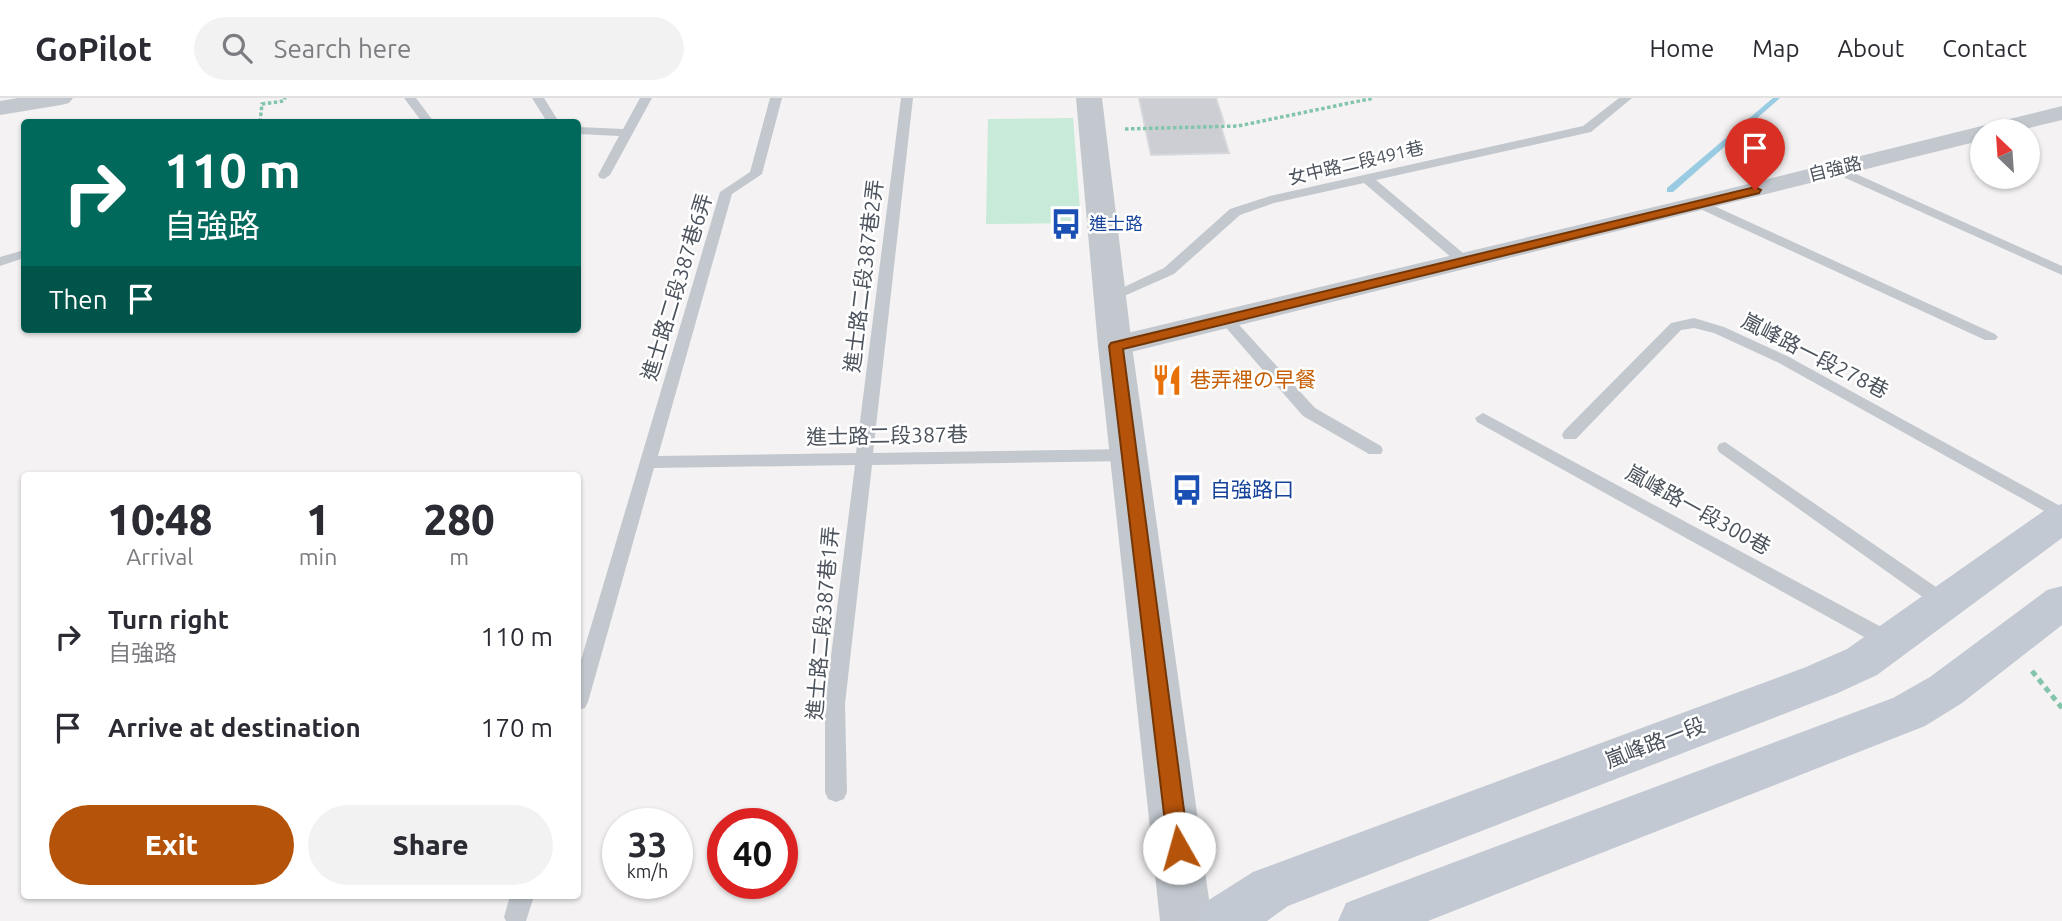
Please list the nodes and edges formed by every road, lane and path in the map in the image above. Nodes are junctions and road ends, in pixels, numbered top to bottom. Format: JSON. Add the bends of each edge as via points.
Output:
{"nodes":[{"id":1,"x":61,"y":98,"type":"edge"},
{"id":2,"x":285,"y":98,"type":"edge"},
{"id":3,"x":411,"y":98,"type":"edge"},
{"id":4,"x":537,"y":98,"type":"edge"},
{"id":5,"x":646,"y":98,"type":"edge"},
{"id":6,"x":776,"y":98,"type":"edge"},
{"id":7,"x":907,"y":98,"type":"edge"},
{"id":8,"x":1089,"y":98,"type":"edge"},
{"id":9,"x":1374,"y":98,"type":"edge"},
{"id":10,"x":1626,"y":98,"type":"edge"},
{"id":11,"x":0,"y":108,"type":"edge"},
{"id":12,"x":2062,"y":113,"type":"edge"},
{"id":13,"x":260,"y":119,"type":"edge"},
{"id":14,"x":426,"y":119,"type":"edge"},
{"id":15,"x":551,"y":119,"type":"edge"},
{"id":16,"x":2037,"y":119,"type":"edge"},
{"id":17,"x":581,"y":130,"type":"edge"},
{"id":18,"x":1092,"y":130,"type":"junction"},
{"id":19,"x":629,"y":132,"type":"junction"},
{"id":20,"x":1970,"y":136,"type":"edge"},
{"id":21,"x":1836,"y":169,"type":"junction"},
{"id":22,"x":604,"y":175,"type":"dead end"},
{"id":23,"x":1366,"y":178,"type":"junction"},
{"id":24,"x":1701,"y":204,"type":"junction"},
{"id":25,"x":21,"y":255,"type":"edge"},
{"id":26,"x":1464,"y":261,"type":"junction"},
{"id":27,"x":0,"y":262,"type":"edge"},
{"id":28,"x":2062,"y":271,"type":"edge"},
{"id":29,"x":1110,"y":298,"type":"junction"},
{"id":30,"x":1226,"y":319,"type":"junction"},
{"id":31,"x":1990,"y":337,"type":"dead end"},
{"id":32,"x":1115,"y":346,"type":"junction"},
{"id":33,"x":1483,"y":418,"type":"dead end"},
{"id":34,"x":1570,"y":435,"type":"dead end"},
{"id":35,"x":1725,"y":448,"type":"dead end"},
{"id":36,"x":1375,"y":450,"type":"dead end"},
{"id":37,"x":1129,"y":455,"type":"junction"},
{"id":38,"x":862,"y":459,"type":"junction"},
{"id":39,"x":646,"y":462,"type":"junction"},
{"id":40,"x":2062,"y":517,"type":"edge"},
{"id":41,"x":2062,"y":602,"type":"edge"},
{"id":42,"x":1945,"y":603,"type":"junction"},
{"id":43,"x":1891,"y":642,"type":"junction"},
{"id":44,"x":2008,"y":642,"type":"junction"},
{"id":45,"x":581,"y":691,"type":"edge"},
{"id":46,"x":2062,"y":708,"type":"edge"},
{"id":47,"x":836,"y":792,"type":"dead end"},
{"id":48,"x":1186,"y":921,"type":"edge"},
{"id":49,"x":1222,"y":921,"type":"edge"},
{"id":50,"x":1364,"y":921,"type":"edge"}],
"edges":[{"from":1,"to":11,"type":"street"},
{"from":2,"to":13,"type":"path","via":[[262,104]]},
{"from":3,"to":14,"type":"lane"},
{"from":4,"to":15,"type":"lane"},
{"from":5,"to":19,"type":"lane"},
{"from":6,"to":39,"type":"lane","name":"進士路二段387巷6弄","via":[[756,174],[726,192]]},
{"from":7,"to":38,"type":"lane","name":"進士路二段387巷2弄"},
{"from":8,"to":18,"type":"street"},
{"from":9,"to":18,"type":"path","via":[[1238,126]]},
{"from":10,"to":23,"type":"lane","name":"女中路二段491巷","via":[[1587,129]]},
{"from":12,"to":16,"type":"street"},
{"from":17,"to":19,"type":"lane"},
{"from":18,"to":29,"type":"street"},
{"from":19,"to":22,"type":"lane"},
{"from":20,"to":21,"type":"street","name":"自強路"},
{"from":21,"to":24,"type":"street","name":"自強路"},
{"from":21,"to":28,"type":"lane"},
{"from":23,"to":26,"type":"lane"},
{"from":23,"to":29,"type":"lane","name":"女中路二段491巷","via":[[1235,212],[1169,271]]},
{"from":24,"to":26,"type":"street","name":"自強路"},
{"from":24,"to":31,"type":"lane"},
{"from":25,"to":27,"type":"lane"},
{"from":26,"to":30,"type":"street","name":"自強路"},
{"from":29,"to":32,"type":"street"},
{"from":30,"to":32,"type":"street","name":"自強路"},
{"from":30,"to":36,"type":"lane","via":[[1309,412]]},
{"from":32,"to":37,"type":"street"},
{"from":33,"to":43,"type":"lane","name":"嵐峰路一段300巷"},
{"from":34,"to":40,"type":"lane","name":"嵐峰路一段278巷","via":[[1676,326],[1693,323],[1784,360]]},
{"from":35,"to":42,"type":"lane"},
{"from":37,"to":38,"type":"lane","name":"進士路二段387巷"},
{"from":37,"to":48,"type":"street"},
{"from":38,"to":39,"type":"lane","name":"進士路二段387巷"},
{"from":38,"to":47,"type":"lane","name":"進士路二段387巷1弄","via":[[835,704]]},
{"from":39,"to":45,"type":"lane","name":"進士路二段387巷6弄"},
{"from":40,"to":42,"type":"main road","name":"嵐峰路一段"},
{"from":41,"to":44,"type":"main road"},
{"from":42,"to":43,"type":"main road","name":"嵐峰路一段"},
{"from":43,"to":49,"type":"main road","name":"嵐峰路一段","via":[[1862,662],[1822,680],[1271,889]]},
{"from":44,"to":46,"type":"path"},
{"from":44,"to":50,"type":"main road","via":[[1909,712]]}]}
